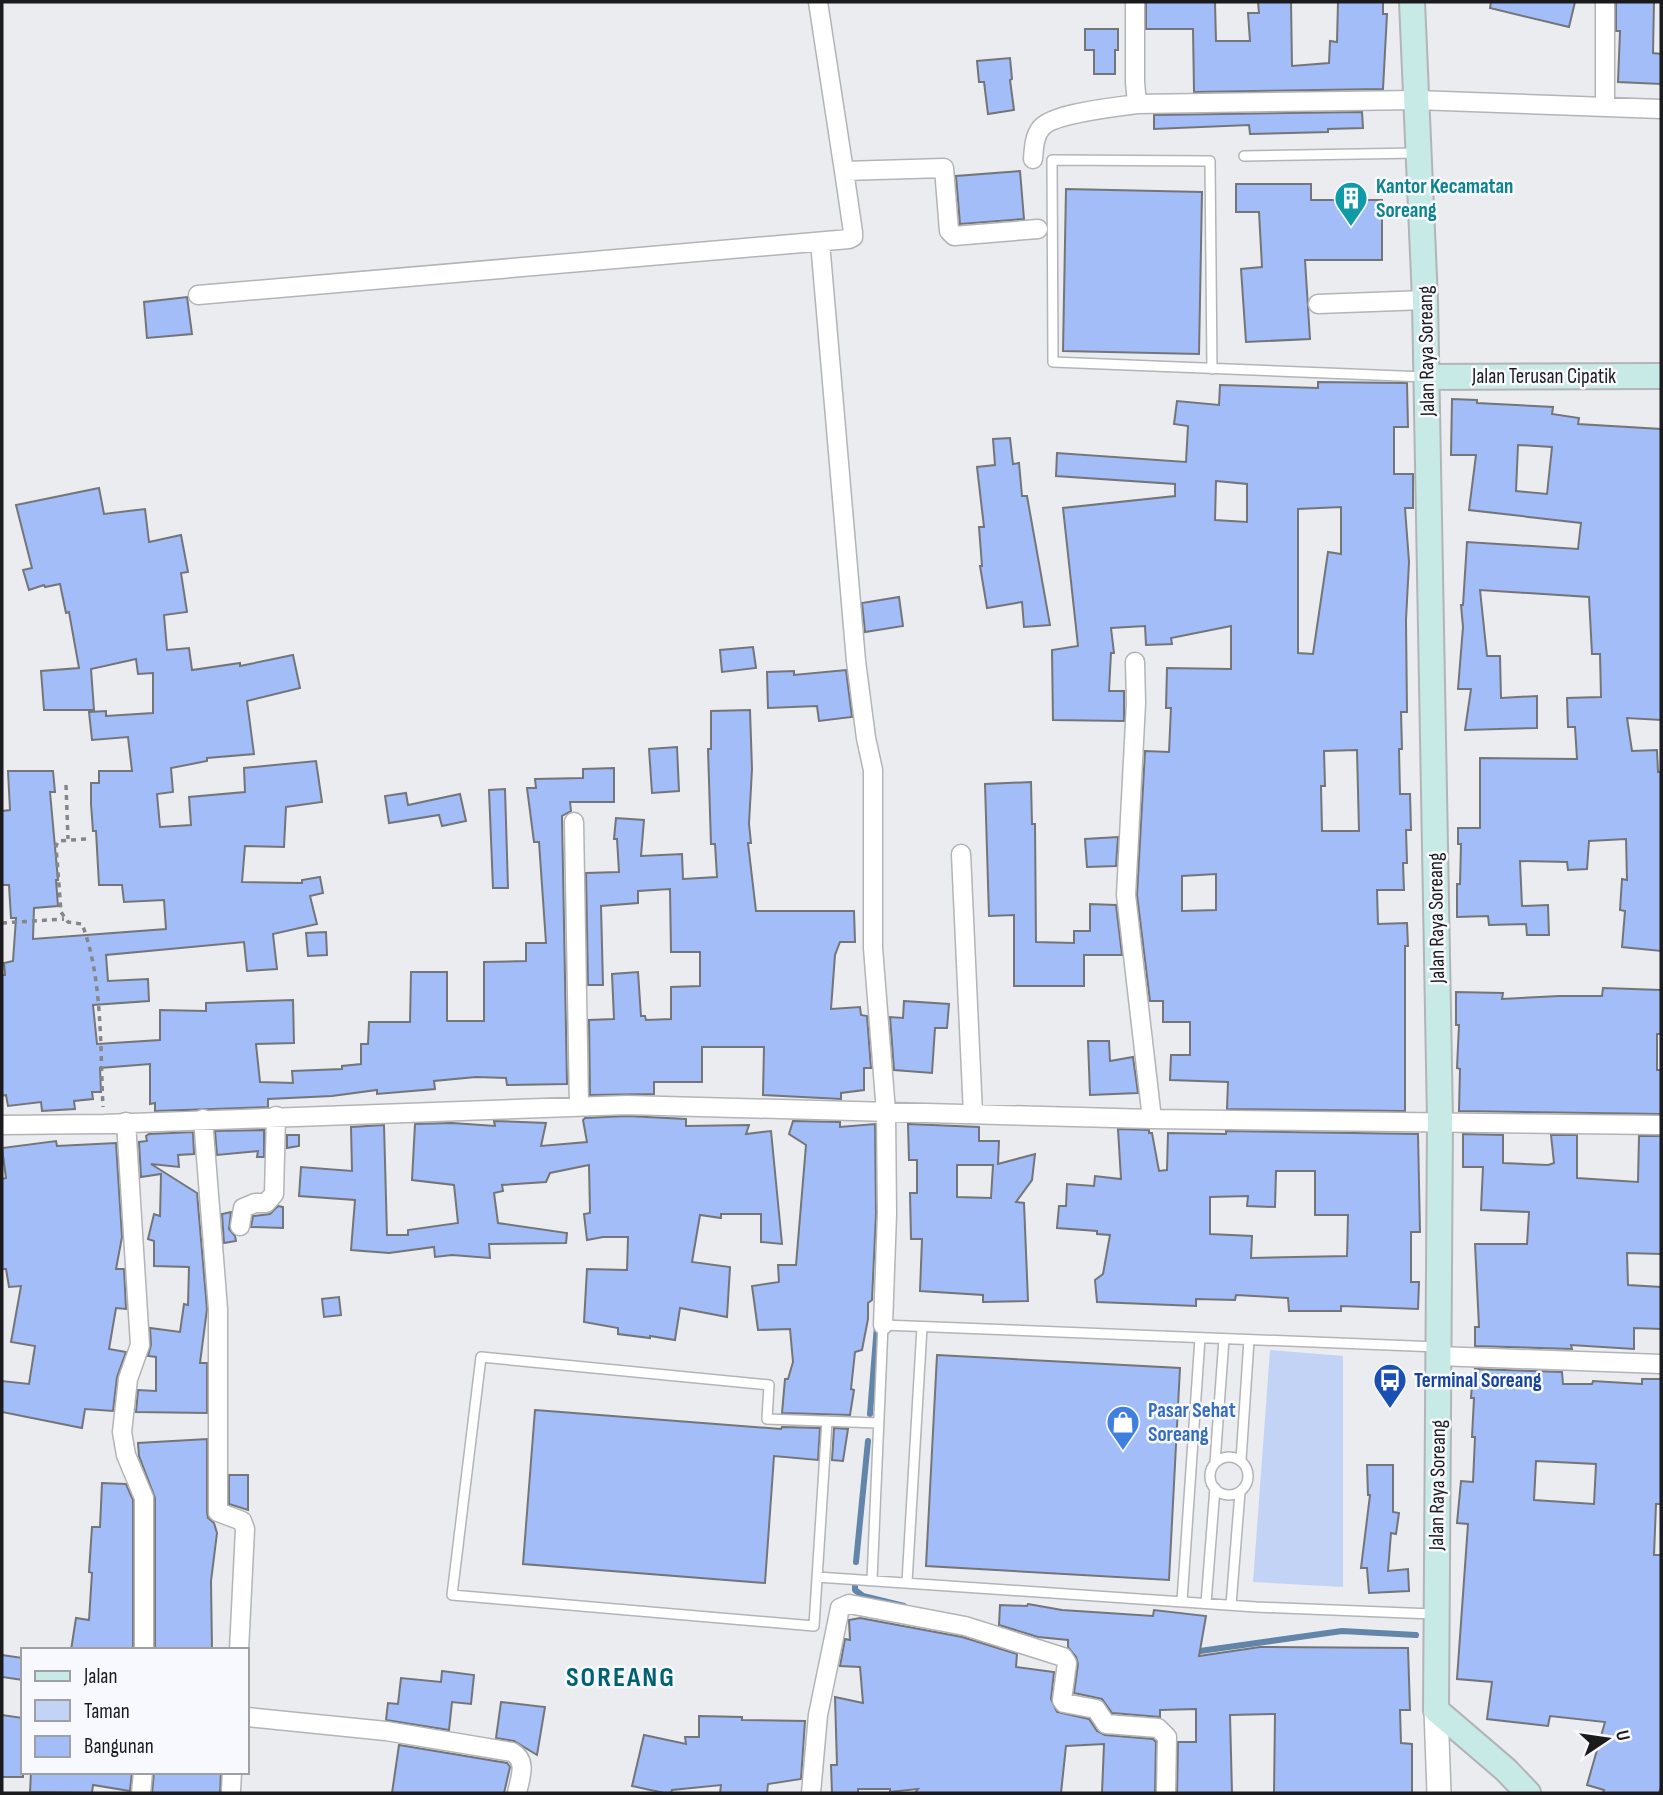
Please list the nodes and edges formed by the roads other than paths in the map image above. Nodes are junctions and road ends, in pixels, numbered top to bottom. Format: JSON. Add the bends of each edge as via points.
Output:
{"nodes":[{"id":1,"x":818,"y":2,"type":"edge"},
{"id":2,"x":1135,"y":2,"type":"edge"},
{"id":3,"x":1412,"y":2,"type":"edge"},
{"id":4,"x":1605,"y":2,"type":"edge"},
{"id":5,"x":1416,"y":100,"type":"junction"},
{"id":6,"x":1137,"y":104,"type":"junction"},
{"id":7,"x":1605,"y":107,"type":"junction"},
{"id":8,"x":1661,"y":109,"type":"edge"},
{"id":9,"x":1419,"y":153,"type":"junction"},
{"id":10,"x":1244,"y":156,"type":"dead end"},
{"id":11,"x":1033,"y":159,"type":"dead end"},
{"id":12,"x":844,"y":171,"type":"junction"},
{"id":13,"x":1038,"y":229,"type":"dead end"},
{"id":14,"x":820,"y":242,"type":"junction"},
{"id":15,"x":198,"y":295,"type":"dead end"},
{"id":16,"x":1425,"y":300,"type":"junction"},
{"id":17,"x":1318,"y":304,"type":"dead end"},
{"id":18,"x":1212,"y":369,"type":"junction"},
{"id":19,"x":1661,"y":376,"type":"edge"},
{"id":20,"x":1427,"y":377,"type":"junction"},
{"id":21,"x":1135,"y":662,"type":"dead end"},
{"id":22,"x":575,"y":822,"type":"dead end"},
{"id":23,"x":961,"y":854,"type":"dead end"},
{"id":24,"x":579,"y":1107,"type":"junction"},
{"id":25,"x":886,"y":1112,"type":"junction"},
{"id":26,"x":973,"y":1114,"type":"junction"},
{"id":27,"x":276,"y":1116,"type":"junction"},
{"id":28,"x":203,"y":1119,"type":"junction"},
{"id":29,"x":1152,"y":1119,"type":"junction"},
{"id":30,"x":1440,"y":1121,"type":"junction"},
{"id":31,"x":126,"y":1122,"type":"junction"},
{"id":32,"x":2,"y":1125,"type":"edge"},
{"id":33,"x":1661,"y":1125,"type":"edge"},
{"id":34,"x":240,"y":1226,"type":"dead end"},
{"id":35,"x":883,"y":1325,"type":"junction"},
{"id":36,"x":922,"y":1327,"type":"junction"},
{"id":37,"x":1200,"y":1338,"type":"junction"},
{"id":38,"x":1224,"y":1339,"type":"junction"},
{"id":39,"x":1249,"y":1340,"type":"junction"},
{"id":40,"x":1438,"y":1352,"type":"junction"},
{"id":41,"x":1661,"y":1364,"type":"edge"},
{"id":42,"x":827,"y":1421,"type":"junction"},
{"id":43,"x":878,"y":1423,"type":"junction"},
{"id":44,"x":1241,"y":1460,"type":"junction"},
{"id":45,"x":1215,"y":1462,"type":"junction"},
{"id":46,"x":1215,"y":1488,"type":"junction"},
{"id":47,"x":1240,"y":1492,"type":"junction"},
{"id":48,"x":817,"y":1577,"type":"junction"},
{"id":49,"x":872,"y":1580,"type":"junction"},
{"id":50,"x":907,"y":1582,"type":"junction"},
{"id":51,"x":1182,"y":1601,"type":"junction"},
{"id":52,"x":1206,"y":1603,"type":"junction"},
{"id":53,"x":1231,"y":1605,"type":"junction"},
{"id":54,"x":1435,"y":1614,"type":"junction"},
{"id":55,"x":144,"y":1648,"type":"edge"},
{"id":56,"x":239,"y":1648,"type":"edge"},
{"id":57,"x":1436,"y":1710,"type":"junction"},
{"id":58,"x":248,"y":1717,"type":"edge"},
{"id":59,"x":143,"y":1774,"type":"edge"},
{"id":60,"x":141,"y":1793,"type":"edge"},
{"id":61,"x":517,"y":1793,"type":"edge"},
{"id":62,"x":811,"y":1793,"type":"edge"},
{"id":63,"x":1166,"y":1793,"type":"edge"},
{"id":64,"x":1439,"y":1793,"type":"edge"},
{"id":65,"x":1528,"y":1793,"type":"edge"}],
"edges":[{"from":1,"to":12,"type":"street"},
{"from":2,"to":6,"type":"street"},
{"from":3,"to":5,"type":"main road","name":"Jalan Raya Soreang"},
{"from":4,"to":7,"type":"street"},
{"from":5,"to":6,"type":"street"},
{"from":5,"to":7,"type":"street"},
{"from":5,"to":9,"type":"main road","name":"Jalan Raya Soreang"},
{"from":6,"to":11,"type":"street","via":[[1049,121],[1034,143]]},
{"from":7,"to":8,"type":"street"},
{"from":9,"to":10,"type":"lane"},
{"from":9,"to":16,"type":"main road","name":"Jalan Raya Soreang"},
{"from":12,"to":13,"type":"street","via":[[944,168],[948,231],[954,236]]},
{"from":12,"to":14,"type":"street","via":[[853,237]]},
{"from":14,"to":15,"type":"street"},
{"from":14,"to":25,"type":"street","via":[[856,661],[873,770],[873,948]]},
{"from":16,"to":17,"type":"street"},
{"from":16,"to":20,"type":"main road","name":"Jalan Raya Soreang"},
{"from":18,"to":18,"type":"lane","via":[[1053,362],[1052,160],[1210,161]]},
{"from":18,"to":20,"type":"lane"},
{"from":19,"to":20,"type":"main road","name":"Jalan Terusan Cipatik"},
{"from":20,"to":30,"type":"main road","name":"Jalan Raya Soreang"},
{"from":21,"to":29,"type":"street","via":[[1126,895]]},
{"from":22,"to":24,"type":"street"},
{"from":23,"to":26,"type":"street"},
{"from":24,"to":25,"type":"street"},
{"from":24,"to":27,"type":"street"},
{"from":25,"to":26,"type":"street"},
{"from":25,"to":35,"type":"street"},
{"from":26,"to":29,"type":"street"},
{"from":27,"to":28,"type":"street"},
{"from":27,"to":34,"type":"street","via":[[274,1194],[266,1203],[243,1208]]},
{"from":28,"to":31,"type":"street"},
{"from":28,"to":56,"type":"street","via":[[218,1309],[218,1512],[242,1521],[245,1529]]},
{"from":29,"to":30,"type":"street"},
{"from":30,"to":33,"type":"street"},
{"from":30,"to":40,"type":"main road","name":"Jalan Raya Soreang"},
{"from":31,"to":32,"type":"street"},
{"from":31,"to":55,"type":"street","via":[[140,1345],[128,1379],[122,1432],[144,1499]]},
{"from":35,"to":36,"type":"lane"},
{"from":35,"to":43,"type":"lane"},
{"from":36,"to":37,"type":"lane"},
{"from":36,"to":50,"type":"lane"},
{"from":37,"to":38,"type":"lane"},
{"from":37,"to":51,"type":"lane"},
{"from":38,"to":39,"type":"lane"},
{"from":38,"to":45,"type":"lane"},
{"from":39,"to":40,"type":"lane"},
{"from":39,"to":44,"type":"lane"},
{"from":40,"to":41,"type":"street"},
{"from":40,"to":54,"type":"main road","name":"Jalan Raya Soreang"},
{"from":42,"to":43,"type":"lane"},
{"from":42,"to":48,"type":"lane"},
{"from":42,"to":48,"type":"lane","via":[[767,1419],[769,1385],[481,1357],[452,1595],[814,1626]]},
{"from":43,"to":49,"type":"lane"},
{"from":44,"to":45,"type":"lane","via":[[1232,1456]]},
{"from":44,"to":47,"type":"lane","via":[[1249,1476]]},
{"from":45,"to":46,"type":"lane","via":[[1211,1480]]},
{"from":46,"to":47,"type":"lane","via":[[1222,1494]]},
{"from":46,"to":52,"type":"lane"},
{"from":47,"to":53,"type":"lane"},
{"from":48,"to":49,"type":"lane"},
{"from":49,"to":50,"type":"lane"},
{"from":50,"to":51,"type":"lane"},
{"from":51,"to":52,"type":"lane"},
{"from":52,"to":53,"type":"lane"},
{"from":53,"to":54,"type":"lane"},
{"from":54,"to":57,"type":"main road","name":"Jalan Raya Soreang"},
{"from":57,"to":64,"type":"street"},
{"from":57,"to":65,"type":"main road"},
{"from":58,"to":61,"type":"street","via":[[386,1731],[512,1752],[523,1766]]},
{"from":59,"to":60,"type":"street"},
{"from":62,"to":63,"type":"street","via":[[818,1715],[839,1608],[845,1604],[965,1626],[1063,1657],[1067,1663],[1064,1703],[1096,1709],[1106,1724],[1163,1731],[1167,1737]]}]}
